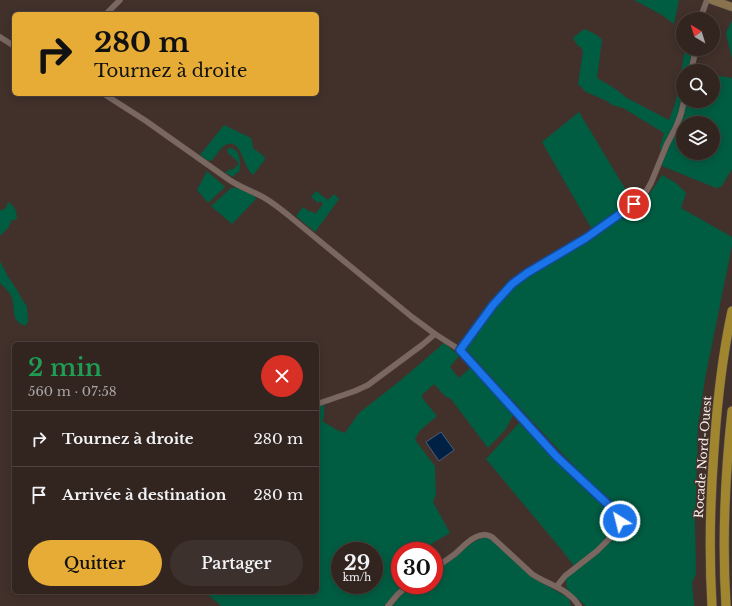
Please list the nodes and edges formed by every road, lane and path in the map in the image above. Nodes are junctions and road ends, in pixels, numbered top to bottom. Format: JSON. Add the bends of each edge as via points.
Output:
{"nodes":[{"id":1,"x":120,"y":0,"type":"edge"},
{"id":2,"x":707,"y":0,"type":"edge"},
{"id":3,"x":712,"y":0,"type":"edge"},
{"id":4,"x":732,"y":7,"type":"edge"},
{"id":5,"x":108,"y":12,"type":"edge"},
{"id":6,"x":703,"y":12,"type":"edge"},
{"id":7,"x":0,"y":37,"type":"edge"},
{"id":8,"x":12,"y":45,"type":"edge"},
{"id":9,"x":107,"y":96,"type":"edge"},
{"id":10,"x":682,"y":108,"type":"edge"},
{"id":11,"x":732,"y":311,"type":"edge"},
{"id":12,"x":435,"y":334,"type":"junction"},
{"id":13,"x":460,"y":350,"type":"junction"},
{"id":14,"x":319,"y":403,"type":"edge"},
{"id":15,"x":732,"y":411,"type":"edge"},
{"id":16,"x":443,"y":562,"type":"edge"},
{"id":17,"x":557,"y":586,"type":"junction"},
{"id":18,"x":398,"y":594,"type":"edge"},
{"id":19,"x":388,"y":606,"type":"edge"},
{"id":20,"x":579,"y":606,"type":"edge"},
{"id":21,"x":712,"y":606,"type":"edge"},
{"id":22,"x":726,"y":606,"type":"edge"}],
"edges":[{"from":1,"to":5,"type":"street"},
{"from":2,"to":6,"type":"street"},
{"from":3,"to":4,"type":"main road"},
{"from":7,"to":8,"type":"street"},
{"from":9,"to":12,"type":"street","via":[[234,183],[273,203]]},
{"from":10,"to":13,"type":"street","via":[[654,178],[644,195],[590,235],[512,284]]},
{"from":11,"to":21,"type":"highway","name":"Rocade Nord-Ouest","via":[[722,371],[712,475]]},
{"from":12,"to":13,"type":"street"},
{"from":12,"to":14,"type":"street","via":[[368,385]]},
{"from":13,"to":17,"type":"street","via":[[556,456],[619,517],[619,526],[610,538],[569,572]]},
{"from":15,"to":22,"type":"highway","name":"Rocade Nord-Ouest","via":[[725,510]]},
{"from":16,"to":17,"type":"street","via":[[468,542],[487,535],[532,574]]},
{"from":17,"to":20,"type":"street","via":[[571,596]]},
{"from":18,"to":19,"type":"street"}]}
